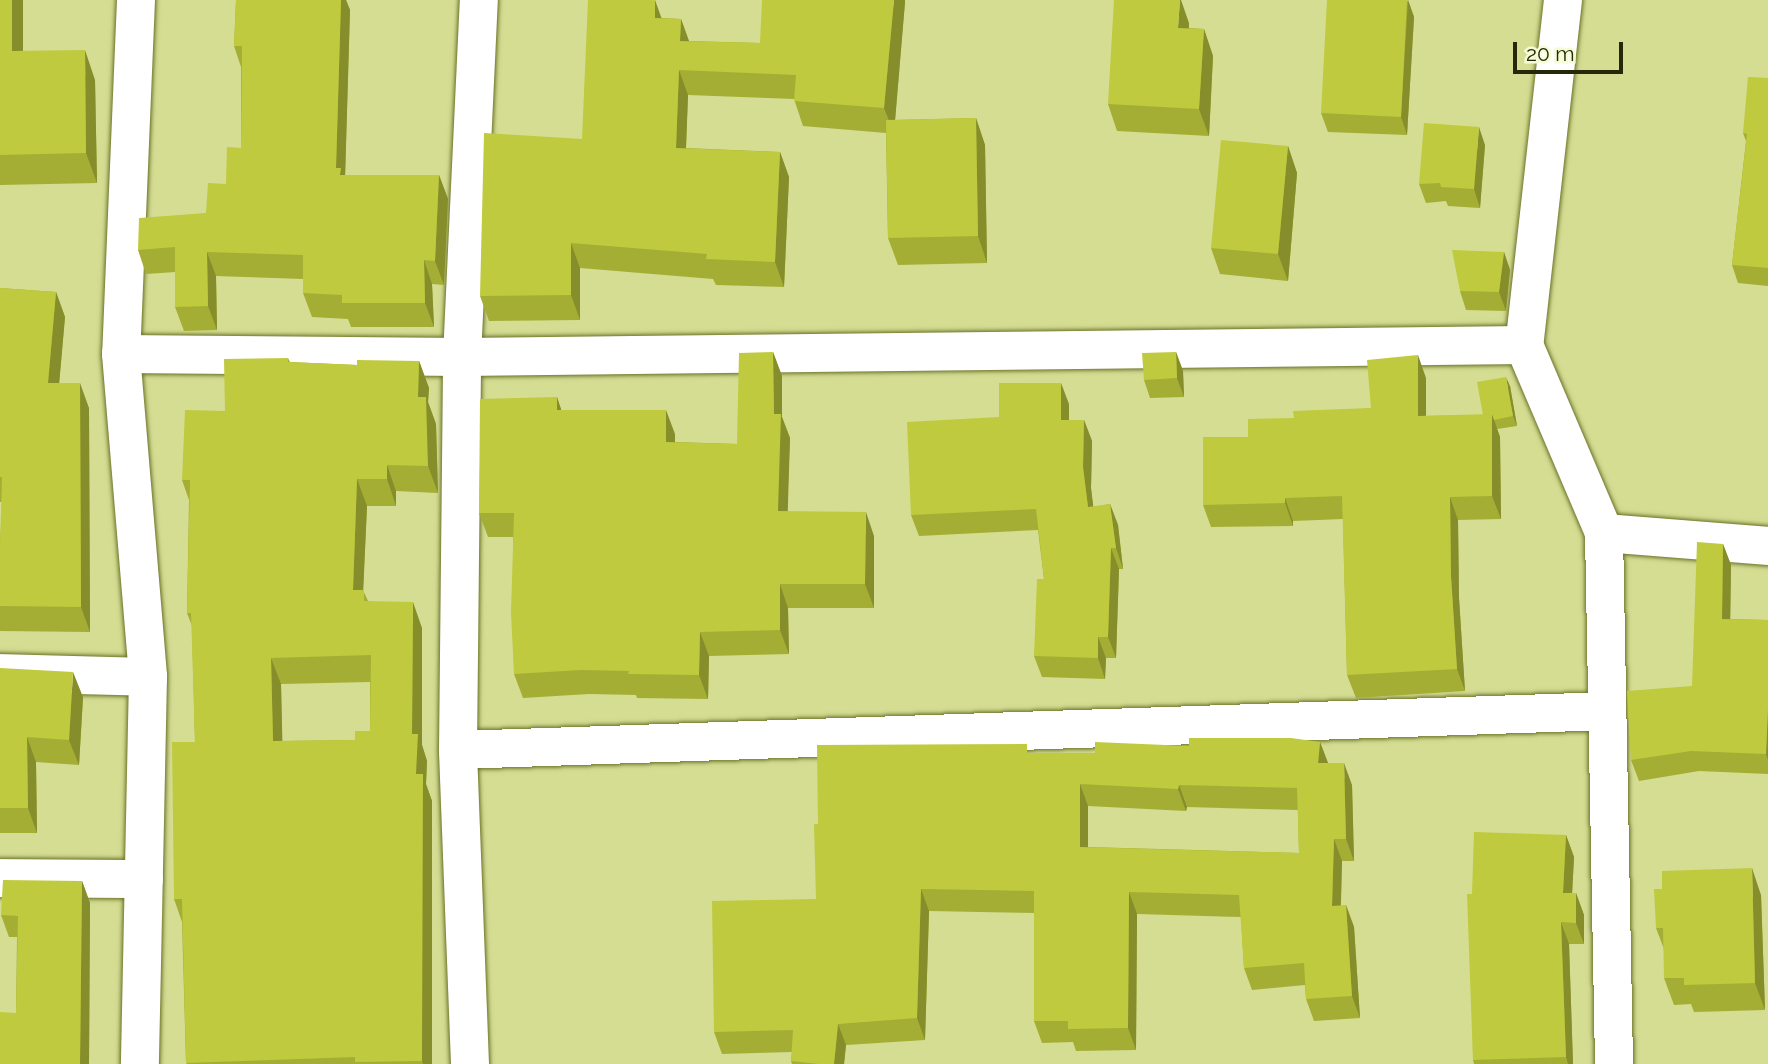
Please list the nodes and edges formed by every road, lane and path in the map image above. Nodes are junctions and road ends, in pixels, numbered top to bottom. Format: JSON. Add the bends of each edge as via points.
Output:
{"nodes":[{"id":1,"x":136,"y":0,"type":"edge"},
{"id":2,"x":479,"y":0,"type":"edge"},
{"id":3,"x":1563,"y":0,"type":"edge"},
{"id":4,"x":1524,"y":345,"type":"junction"},
{"id":5,"x":121,"y":354,"type":"junction"},
{"id":6,"x":463,"y":358,"type":"junction"},
{"id":7,"x":1604,"y":533,"type":"junction"},
{"id":8,"x":1768,"y":546,"type":"edge"},
{"id":9,"x":0,"y":673,"type":"edge"},
{"id":10,"x":148,"y":677,"type":"junction"},
{"id":11,"x":1607,"y":711,"type":"junction"},
{"id":12,"x":458,"y":750,"type":"junction"},
{"id":13,"x":0,"y":878,"type":"edge"},
{"id":14,"x":144,"y":880,"type":"junction"},
{"id":15,"x":140,"y":1064,"type":"edge"},
{"id":16,"x":470,"y":1064,"type":"edge"},
{"id":17,"x":1614,"y":1064,"type":"edge"}],
"edges":[{"from":1,"to":5,"type":"street"},
{"from":2,"to":6,"type":"street"},
{"from":3,"to":4,"type":"street"},
{"from":4,"to":6,"type":"street"},
{"from":4,"to":7,"type":"street"},
{"from":5,"to":6,"type":"street"},
{"from":5,"to":10,"type":"street"},
{"from":6,"to":12,"type":"street"},
{"from":7,"to":8,"type":"street"},
{"from":7,"to":11,"type":"street"},
{"from":9,"to":10,"type":"street"},
{"from":10,"to":14,"type":"street"},
{"from":11,"to":12,"type":"street"},
{"from":11,"to":17,"type":"street"},
{"from":12,"to":16,"type":"street"},
{"from":13,"to":14,"type":"street"},
{"from":14,"to":15,"type":"street"}]}
